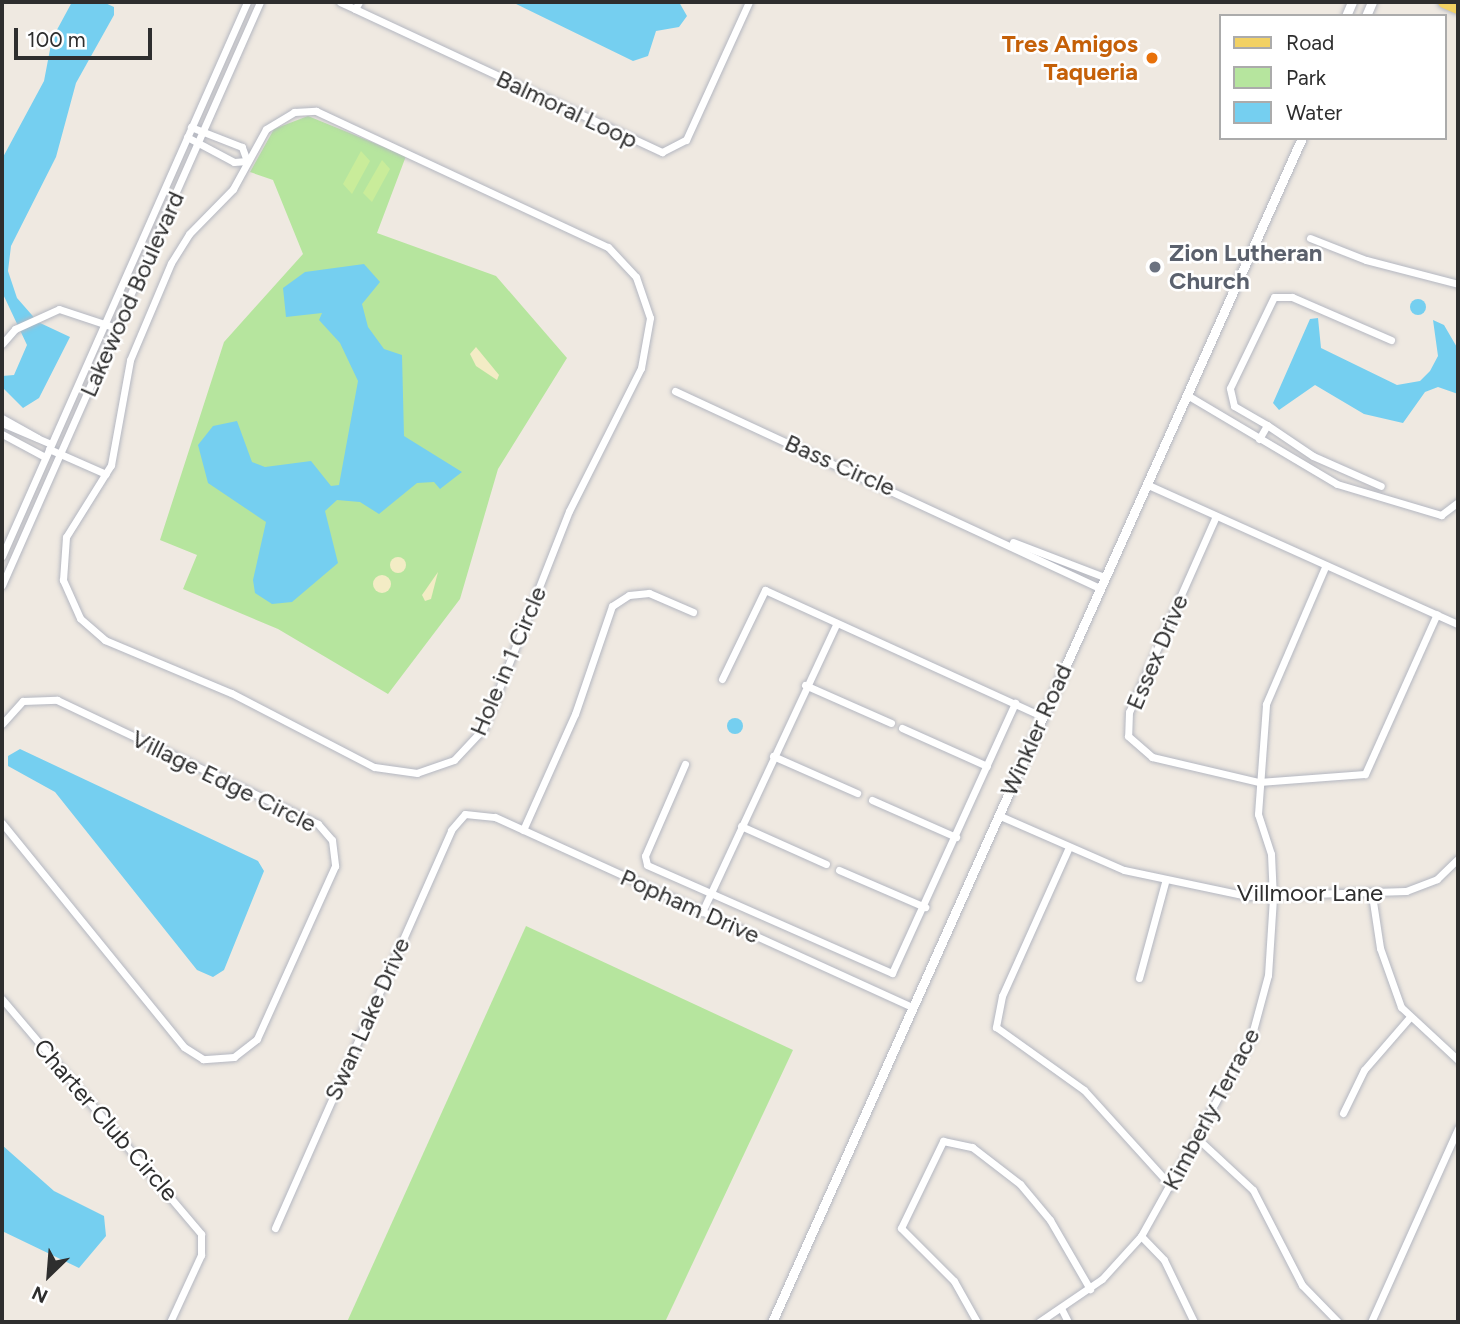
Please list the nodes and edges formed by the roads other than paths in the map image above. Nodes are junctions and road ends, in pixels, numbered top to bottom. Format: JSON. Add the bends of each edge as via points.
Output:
{"nodes":[{"id":1,"x":247,"y":2,"type":"edge"},
{"id":2,"x":260,"y":2,"type":"edge"},
{"id":3,"x":340,"y":2,"type":"edge"},
{"id":4,"x":749,"y":2,"type":"edge"},
{"id":5,"x":1444,"y":2,"type":"edge"},
{"id":6,"x":357,"y":5,"type":"edge"},
{"id":7,"x":1458,"y":8,"type":"edge"},
{"id":8,"x":191,"y":127,"type":"junction"},
{"id":9,"x":204,"y":133,"type":"junction"},
{"id":10,"x":187,"y":136,"type":"junction"},
{"id":11,"x":1301,"y":140,"type":"edge"},
{"id":12,"x":200,"y":144,"type":"junction"},
{"id":13,"x":247,"y":161,"type":"junction"},
{"id":14,"x":1310,"y":238,"type":"dead end"},
{"id":15,"x":1458,"y":284,"type":"edge"},
{"id":16,"x":105,"y":323,"type":"junction"},
{"id":17,"x":116,"y":328,"type":"junction"},
{"id":18,"x":1391,"y":340,"type":"dead end"},
{"id":19,"x":2,"y":344,"type":"edge"},
{"id":20,"x":675,"y":391,"type":"dead end"},
{"id":21,"x":1186,"y":395,"type":"junction"},
{"id":22,"x":2,"y":421,"type":"edge"},
{"id":23,"x":1267,"y":425,"type":"junction"},
{"id":24,"x":2,"y":434,"type":"edge"},
{"id":25,"x":35,"y":439,"type":"junction"},
{"id":26,"x":1259,"y":439,"type":"junction"},
{"id":27,"x":50,"y":446,"type":"junction"},
{"id":28,"x":28,"y":449,"type":"junction"},
{"id":29,"x":60,"y":454,"type":"junction"},
{"id":30,"x":46,"y":457,"type":"junction"},
{"id":31,"x":1332,"y":465,"type":"junction"},
{"id":32,"x":107,"y":474,"type":"junction"},
{"id":33,"x":1324,"y":478,"type":"junction"},
{"id":34,"x":1146,"y":485,"type":"junction"},
{"id":35,"x":1381,"y":486,"type":"dead end"},
{"id":36,"x":1458,"y":502,"type":"edge"},
{"id":37,"x":1216,"y":516,"type":"junction"},
{"id":38,"x":1005,"y":540,"type":"junction"},
{"id":39,"x":2,"y":556,"type":"edge"},
{"id":40,"x":1326,"y":565,"type":"junction"},
{"id":41,"x":1104,"y":577,"type":"junction"},
{"id":42,"x":2,"y":585,"type":"edge"},
{"id":43,"x":1100,"y":588,"type":"junction"},
{"id":44,"x":694,"y":612,"type":"dead end"},
{"id":45,"x":1437,"y":614,"type":"junction"},
{"id":46,"x":836,"y":624,"type":"junction"},
{"id":47,"x":1458,"y":624,"type":"edge"},
{"id":48,"x":722,"y":679,"type":"dead end"},
{"id":49,"x":805,"y":685,"type":"junction"},
{"id":50,"x":1015,"y":703,"type":"junction"},
{"id":51,"x":1042,"y":716,"type":"junction"},
{"id":52,"x":891,"y":723,"type":"dead end"},
{"id":53,"x":2,"y":724,"type":"edge"},
{"id":54,"x":902,"y":728,"type":"dead end"},
{"id":55,"x":773,"y":756,"type":"junction"},
{"id":56,"x":685,"y":764,"type":"dead end"},
{"id":57,"x":987,"y":766,"type":"junction"},
{"id":58,"x":1259,"y":782,"type":"junction"},
{"id":59,"x":857,"y":793,"type":"dead end"},
{"id":60,"x":872,"y":800,"type":"dead end"},
{"id":61,"x":465,"y":814,"type":"joint"},
{"id":62,"x":998,"y":815,"type":"junction"},
{"id":63,"x":2,"y":823,"type":"edge"},
{"id":64,"x":741,"y":826,"type":"junction"},
{"id":65,"x":523,"y":830,"type":"junction"},
{"id":66,"x":956,"y":837,"type":"junction"},
{"id":67,"x":1069,"y":847,"type":"junction"},
{"id":68,"x":1458,"y":859,"type":"edge"},
{"id":69,"x":827,"y":864,"type":"dead end"},
{"id":70,"x":839,"y":870,"type":"dead end"},
{"id":71,"x":1165,"y":882,"type":"junction"},
{"id":72,"x":710,"y":894,"type":"junction"},
{"id":73,"x":1372,"y":895,"type":"junction"},
{"id":74,"x":1273,"y":898,"type":"junction"},
{"id":75,"x":925,"y":907,"type":"junction"},
{"id":76,"x":702,"y":912,"type":"junction"},
{"id":77,"x":1139,"y":978,"type":"dead end"},
{"id":78,"x":2,"y":999,"type":"edge"},
{"id":79,"x":912,"y":1007,"type":"junction"},
{"id":80,"x":1409,"y":1018,"type":"junction"},
{"id":81,"x":1458,"y":1060,"type":"edge"},
{"id":82,"x":1343,"y":1113,"type":"dead end"},
{"id":83,"x":1458,"y":1128,"type":"edge"},
{"id":84,"x":1198,"y":1139,"type":"junction"},
{"id":85,"x":1171,"y":1186,"type":"junction"},
{"id":86,"x":275,"y":1228,"type":"dead end"},
{"id":87,"x":1141,"y":1236,"type":"junction"},
{"id":88,"x":1090,"y":1289,"type":"junction"},
{"id":89,"x":1062,"y":1310,"type":"junction"},
{"id":90,"x":170,"y":1322,"type":"edge"},
{"id":91,"x":774,"y":1322,"type":"edge"},
{"id":92,"x":977,"y":1322,"type":"edge"},
{"id":93,"x":1040,"y":1322,"type":"edge"},
{"id":94,"x":1068,"y":1322,"type":"edge"},
{"id":95,"x":1194,"y":1322,"type":"edge"},
{"id":96,"x":1338,"y":1322,"type":"edge"},
{"id":97,"x":1371,"y":1322,"type":"edge"}],
"edges":[{"from":1,"to":8,"type":"street","name":"Lakewood Boulevard"},
{"from":2,"to":9,"type":"street","name":"Lakewood Boulevard"},
{"from":3,"to":6,"type":"street"},
{"from":4,"to":6,"type":"street","name":"Balmoral Loop","via":[[686,140],[662,152]]},
{"from":5,"to":7,"type":"main road"},
{"from":8,"to":9,"type":"street"},
{"from":8,"to":10,"type":"street","name":"Lakewood Boulevard"},
{"from":9,"to":12,"type":"street","name":"Lakewood Boulevard"},
{"from":9,"to":13,"type":"street","via":[[242,147]]},
{"from":10,"to":12,"type":"street"},
{"from":10,"to":16,"type":"street","name":"Lakewood Boulevard"},
{"from":11,"to":21,"type":"street","name":"Winkler Road"},
{"from":12,"to":13,"type":"street","via":[[234,162]]},
{"from":12,"to":17,"type":"street","name":"Lakewood Boulevard"},
{"from":13,"to":32,"type":"street","name":"Hole in 1 Circle","via":[[233,189],[192,230],[171,263],[130,360],[121,434]]},
{"from":13,"to":32,"type":"street","name":"Hole in 1 Circle","via":[[259,137],[284,116],[326,113],[592,237],[623,261],[642,287],[650,328],[641,368],[569,511],[477,738],[454,760],[427,771],[384,770],[105,640],[74,609],[62,559],[70,527]]},
{"from":14,"to":15,"type":"street","via":[[1366,261]]},
{"from":16,"to":17,"type":"street"},
{"from":16,"to":19,"type":"street","via":[[59,309],[15,329]]},
{"from":16,"to":27,"type":"street","name":"Lakewood Boulevard"},
{"from":17,"to":29,"type":"street","name":"Lakewood Boulevard"},
{"from":18,"to":23,"type":"street","via":[[1292,297],[1274,297],[1230,388],[1234,405]]},
{"from":20,"to":38,"type":"street","name":"Bass Circle"},
{"from":21,"to":26,"type":"street"},
{"from":21,"to":34,"type":"street","name":"Winkler Road"},
{"from":22,"to":25,"type":"street"},
{"from":23,"to":26,"type":"street"},
{"from":23,"to":31,"type":"street"},
{"from":24,"to":28,"type":"street"},
{"from":25,"to":27,"type":"street"},
{"from":25,"to":28,"type":"street"},
{"from":26,"to":33,"type":"street"},
{"from":27,"to":29,"type":"street"},
{"from":27,"to":30,"type":"street","name":"Lakewood Boulevard"},
{"from":28,"to":30,"type":"street"},
{"from":29,"to":32,"type":"street"},
{"from":29,"to":42,"type":"street","name":"Lakewood Boulevard"},
{"from":30,"to":39,"type":"street","name":"Lakewood Boulevard"},
{"from":31,"to":33,"type":"street"},
{"from":31,"to":35,"type":"street"},
{"from":33,"to":36,"type":"street","via":[[1441,515]]},
{"from":34,"to":37,"type":"street"},
{"from":34,"to":41,"type":"street","name":"Winkler Road"},
{"from":37,"to":40,"type":"street"},
{"from":37,"to":58,"type":"street","name":"Essex Drive","via":[[1129,712],[1128,736],[1152,757]]},
{"from":38,"to":41,"type":"street","name":"Bass Circle"},
{"from":38,"to":43,"type":"street","name":"Bass Circle"},
{"from":40,"to":45,"type":"street"},
{"from":40,"to":58,"type":"street","name":"Kimberly Terrace","via":[[1269,692]]},
{"from":41,"to":43,"type":"street","name":"Winkler Road"},
{"from":43,"to":51,"type":"street","name":"Winkler Road"},
{"from":44,"to":65,"type":"street","via":[[649,593],[629,595],[612,606],[575,714]]},
{"from":45,"to":47,"type":"street"},
{"from":45,"to":58,"type":"street","via":[[1365,774]]},
{"from":46,"to":48,"type":"street","via":[[765,590]]},
{"from":46,"to":49,"type":"street"},
{"from":46,"to":50,"type":"street"},
{"from":49,"to":52,"type":"street"},
{"from":49,"to":55,"type":"street"},
{"from":50,"to":51,"type":"street"},
{"from":50,"to":57,"type":"street"},
{"from":51,"to":62,"type":"street","name":"Winkler Road"},
{"from":53,"to":63,"type":"street","name":"Village Edge Circle","via":[[23,701],[57,700],[318,824],[336,856],[257,1039],[234,1057],[203,1059],[184,1047]]},
{"from":54,"to":57,"type":"street"},
{"from":55,"to":59,"type":"street"},
{"from":55,"to":64,"type":"street"},
{"from":56,"to":72,"type":"street","via":[[645,856],[647,865]]},
{"from":57,"to":66,"type":"street"},
{"from":58,"to":74,"type":"street","name":"Kimberly Terrace","via":[[1259,825],[1271,854]]},
{"from":60,"to":66,"type":"street"},
{"from":61,"to":65,"type":"street","name":"Popham Drive","via":[[484,813]]},
{"from":61,"to":86,"type":"street","name":"Swan Lake Drive","via":[[451,830]]},
{"from":62,"to":67,"type":"street","name":"Villmoor Lane"},
{"from":62,"to":79,"type":"street","name":"Winkler Road"},
{"from":64,"to":69,"type":"street"},
{"from":64,"to":72,"type":"street"},
{"from":65,"to":76,"type":"street","name":"Popham Drive"},
{"from":66,"to":75,"type":"street"},
{"from":67,"to":71,"type":"street","name":"Villmoor Lane"},
{"from":67,"to":85,"type":"street","via":[[1002,996],[996,1027],[1084,1090]]},
{"from":68,"to":73,"type":"street","name":"Villmoor Lane","via":[[1417,888]]},
{"from":70,"to":75,"type":"street"},
{"from":71,"to":74,"type":"street","name":"Villmoor Lane"},
{"from":71,"to":77,"type":"street"},
{"from":72,"to":75,"type":"street","via":[[892,973]]},
{"from":72,"to":76,"type":"street"},
{"from":73,"to":74,"type":"street","name":"Villmoor Lane"},
{"from":73,"to":80,"type":"street","via":[[1386,968]]},
{"from":74,"to":84,"type":"street","name":"Kimberly Terrace","via":[[1259,1017]]},
{"from":76,"to":79,"type":"street","name":"Popham Drive"},
{"from":78,"to":90,"type":"street","name":"Charter Club Circle","via":[[201,1234],[201,1255]]},
{"from":79,"to":91,"type":"street","name":"Winkler Road"},
{"from":80,"to":81,"type":"street"},
{"from":80,"to":82,"type":"street","via":[[1364,1070]]},
{"from":83,"to":97,"type":"street"},
{"from":84,"to":85,"type":"street","name":"Kimberly Terrace"},
{"from":84,"to":96,"type":"street","via":[[1224,1157],[1253,1190],[1303,1286]]},
{"from":85,"to":87,"type":"street","name":"Kimberly Terrace"},
{"from":87,"to":88,"type":"street","name":"Kimberly Terrace"},
{"from":87,"to":95,"type":"street","via":[[1164,1260]]},
{"from":88,"to":89,"type":"street","name":"Kimberly Terrace"},
{"from":88,"to":92,"type":"street","via":[[1051,1220],[1020,1184],[972,1147],[943,1141],[901,1228],[954,1281]]},
{"from":89,"to":93,"type":"street","name":"Kimberly Terrace"},
{"from":89,"to":94,"type":"street"}]}
